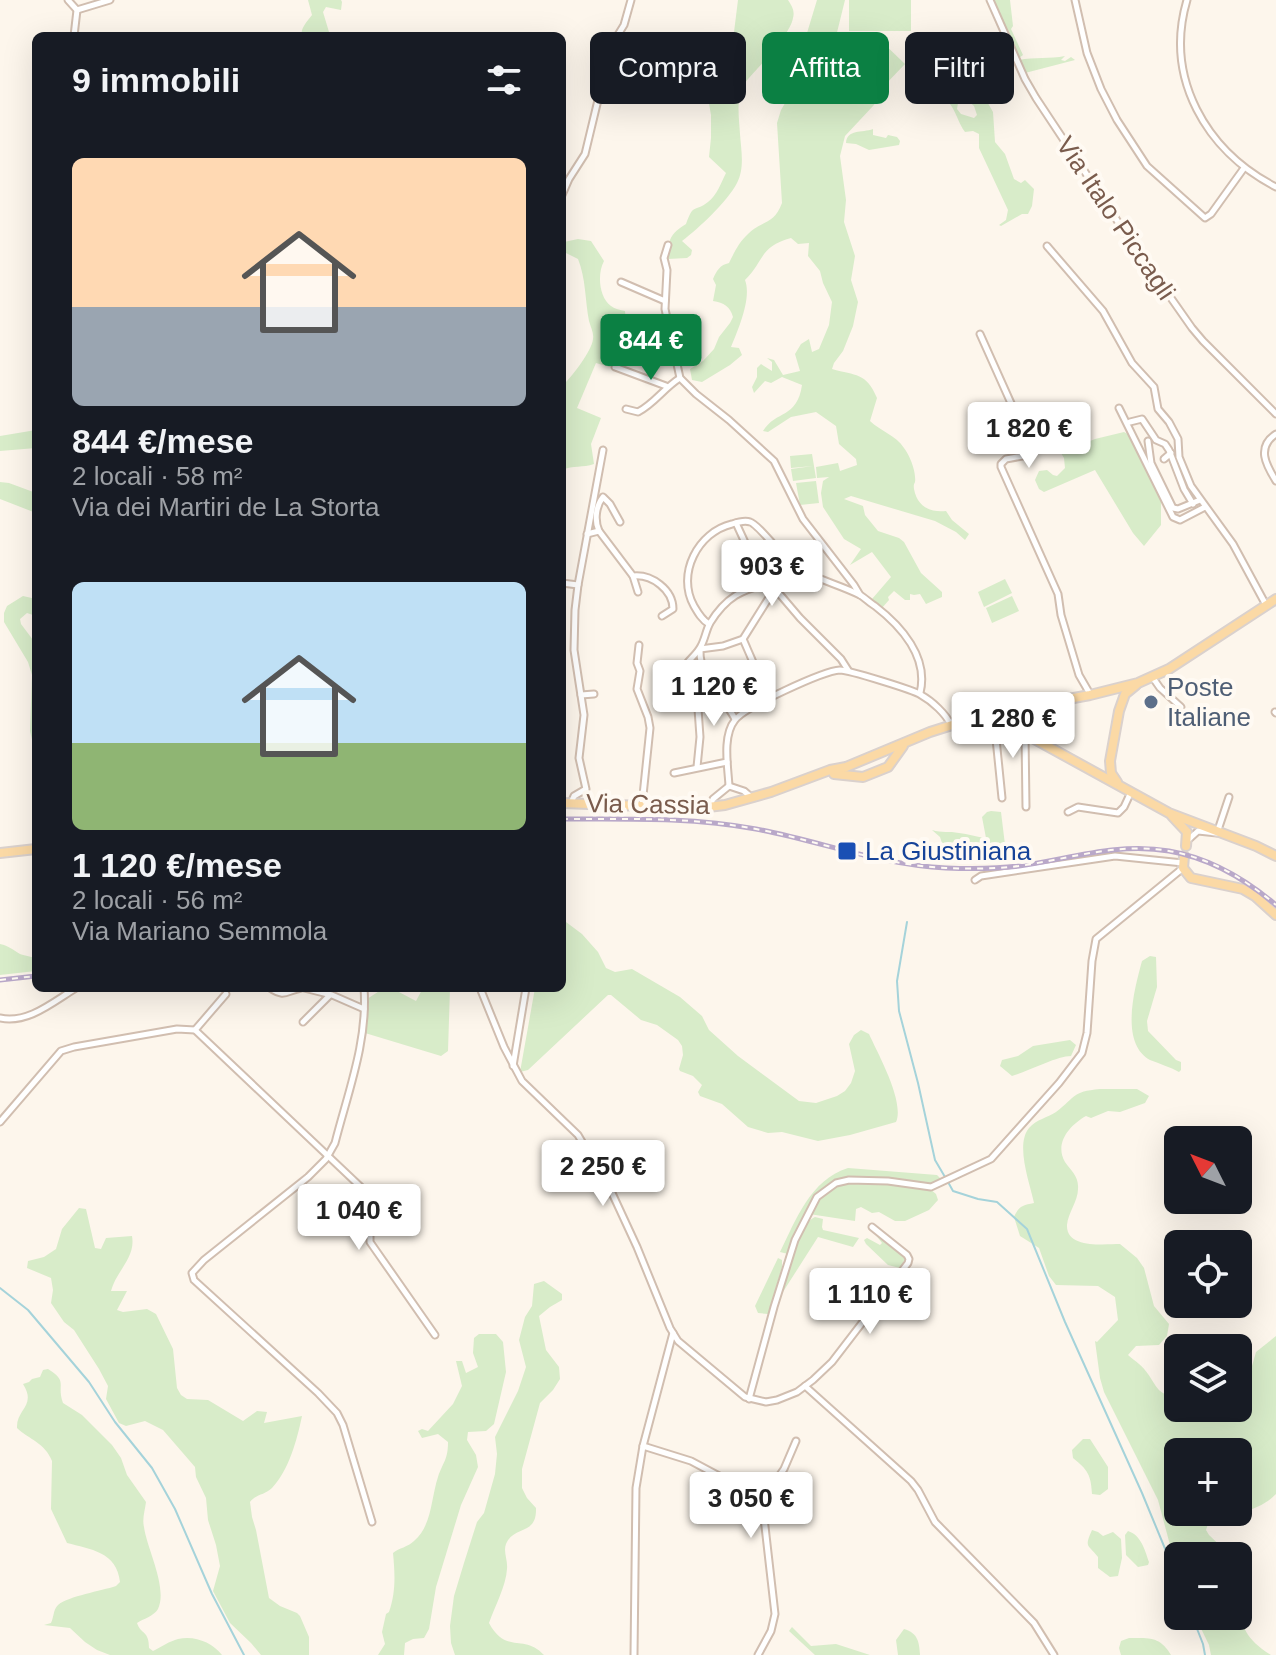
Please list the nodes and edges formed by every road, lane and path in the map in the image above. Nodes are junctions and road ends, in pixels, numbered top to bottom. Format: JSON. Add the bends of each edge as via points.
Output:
{"nodes":[{"id":1,"x":68,"y":0,"type":"edge"},
{"id":2,"x":110,"y":0,"type":"edge"},
{"id":3,"x":631,"y":0,"type":"edge"},
{"id":4,"x":990,"y":0,"type":"edge"},
{"id":5,"x":1075,"y":0,"type":"edge"},
{"id":6,"x":1187,"y":0,"type":"edge"},
{"id":7,"x":77,"y":10,"type":"junction"},
{"id":8,"x":74,"y":32,"type":"edge"},
{"id":9,"x":1244,"y":168,"type":"junction"},
{"id":10,"x":566,"y":186,"type":"edge"},
{"id":11,"x":1276,"y":187,"type":"edge"},
{"id":12,"x":668,"y":245,"type":"dead end"},
{"id":13,"x":1047,"y":246,"type":"dead end"},
{"id":14,"x":621,"y":282,"type":"dead end"},
{"id":15,"x":665,"y":301,"type":"junction"},
{"id":16,"x":980,"y":334,"type":"dead end"},
{"id":17,"x":615,"y":367,"type":"dead end"},
{"id":18,"x":680,"y":378,"type":"junction"},
{"id":19,"x":666,"y":386,"type":"junction"},
{"id":20,"x":1119,"y":408,"type":"dead end"},
{"id":21,"x":626,"y":409,"type":"dead end"},
{"id":22,"x":1276,"y":414,"type":"edge"},
{"id":23,"x":1130,"y":422,"type":"dead end"},
{"id":24,"x":1276,"y":434,"type":"edge"},
{"id":25,"x":1148,"y":441,"type":"dead end"},
{"id":26,"x":603,"y":450,"type":"dead end"},
{"id":27,"x":1171,"y":453,"type":"junction"},
{"id":28,"x":1164,"y":459,"type":"dead end"},
{"id":29,"x":1276,"y":481,"type":"edge"},
{"id":30,"x":1200,"y":500,"type":"junction"},
{"id":31,"x":1193,"y":504,"type":"junction"},
{"id":32,"x":1205,"y":507,"type":"junction"},
{"id":33,"x":620,"y":522,"type":"dead end"},
{"id":34,"x":736,"y":523,"type":"junction"},
{"id":35,"x":599,"y":531,"type":"junction"},
{"id":36,"x":587,"y":534,"type":"junction"},
{"id":37,"x":633,"y":576,"type":"junction"},
{"id":38,"x":566,"y":584,"type":"edge"},
{"id":39,"x":578,"y":585,"type":"junction"},
{"id":40,"x":773,"y":585,"type":"junction"},
{"id":41,"x":638,"y":592,"type":"dead end"},
{"id":42,"x":860,"y":595,"type":"junction"},
{"id":43,"x":1276,"y":599,"type":"edge"},
{"id":44,"x":1266,"y":605,"type":"junction"},
{"id":45,"x":662,"y":616,"type":"dead end"},
{"id":46,"x":709,"y":624,"type":"junction"},
{"id":47,"x":743,"y":639,"type":"junction"},
{"id":48,"x":639,"y":645,"type":"dead end"},
{"id":49,"x":700,"y":649,"type":"junction"},
{"id":50,"x":848,"y":670,"type":"junction"},
{"id":51,"x":682,"y":671,"type":"dead end"},
{"id":52,"x":1153,"y":678,"type":"junction"},
{"id":53,"x":707,"y":679,"type":"junction"},
{"id":54,"x":1138,"y":683,"type":"junction"},
{"id":55,"x":1101,"y":692,"type":"junction"},
{"id":56,"x":920,"y":693,"type":"junction"},
{"id":57,"x":594,"y":694,"type":"dead end"},
{"id":58,"x":581,"y":695,"type":"junction"},
{"id":59,"x":1090,"y":695,"type":"junction"},
{"id":60,"x":769,"y":699,"type":"junction"},
{"id":61,"x":1181,"y":707,"type":"dead end"},
{"id":62,"x":1119,"y":711,"type":"junction"},
{"id":63,"x":996,"y":716,"type":"junction"},
{"id":64,"x":735,"y":719,"type":"junction"},
{"id":65,"x":951,"y":725,"type":"junction"},
{"id":66,"x":1025,"y":734,"type":"junction"},
{"id":67,"x":910,"y":740,"type":"junction"},
{"id":68,"x":884,"y":752,"type":"junction"},
{"id":69,"x":892,"y":760,"type":"junction"},
{"id":70,"x":1110,"y":761,"type":"junction"},
{"id":71,"x":727,"y":762,"type":"junction"},
{"id":72,"x":855,"y":763,"type":"junction"},
{"id":73,"x":697,"y":767,"type":"junction"},
{"id":74,"x":1089,"y":769,"type":"junction"},
{"id":75,"x":674,"y":773,"type":"dead end"},
{"id":76,"x":825,"y":773,"type":"junction"},
{"id":77,"x":858,"y":777,"type":"junction"},
{"id":78,"x":729,"y":786,"type":"junction"},
{"id":79,"x":1120,"y":786,"type":"junction"},
{"id":80,"x":1131,"y":792,"type":"junction"},
{"id":81,"x":1229,"y":797,"type":"dead end"},
{"id":82,"x":752,"y":798,"type":"junction"},
{"id":83,"x":1002,"y":798,"type":"dead end"},
{"id":84,"x":567,"y":803,"type":"edge"},
{"id":85,"x":642,"y":805,"type":"junction"},
{"id":86,"x":709,"y":807,"type":"junction"},
{"id":87,"x":1026,"y":807,"type":"dead end"},
{"id":88,"x":1068,"y":812,"type":"dead end"},
{"id":89,"x":1169,"y":813,"type":"junction"},
{"id":90,"x":1217,"y":833,"type":"junction"},
{"id":91,"x":1187,"y":843,"type":"joint"},
{"id":92,"x":32,"y":850,"type":"edge"},
{"id":93,"x":0,"y":853,"type":"edge"},
{"id":94,"x":1276,"y":856,"type":"edge"},
{"id":95,"x":1183,"y":862,"type":"junction"},
{"id":96,"x":975,"y":880,"type":"dead end"},
{"id":97,"x":1276,"y":915,"type":"edge"},
{"id":98,"x":69,"y":992,"type":"edge"},
{"id":99,"x":318,"y":992,"type":"edge"},
{"id":100,"x":364,"y":992,"type":"edge"},
{"id":101,"x":482,"y":992,"type":"edge"},
{"id":102,"x":525,"y":992,"type":"edge"},
{"id":103,"x":226,"y":994,"type":"dead end"},
{"id":104,"x":330,"y":995,"type":"junction"},
{"id":105,"x":364,"y":1009,"type":"junction"},
{"id":106,"x":0,"y":1018,"type":"edge"},
{"id":107,"x":303,"y":1022,"type":"dead end"},
{"id":108,"x":195,"y":1030,"type":"junction"},
{"id":109,"x":513,"y":1066,"type":"junction"},
{"id":110,"x":0,"y":1122,"type":"edge"},
{"id":111,"x":328,"y":1157,"type":"junction"},
{"id":112,"x":872,"y":1227,"type":"dead end"},
{"id":113,"x":673,"y":1333,"type":"junction"},
{"id":114,"x":435,"y":1335,"type":"dead end"},
{"id":115,"x":805,"y":1386,"type":"junction"},
{"id":116,"x":749,"y":1399,"type":"junction"},
{"id":117,"x":796,"y":1441,"type":"dead end"},
{"id":118,"x":643,"y":1446,"type":"junction"},
{"id":119,"x":773,"y":1484,"type":"junction"},
{"id":120,"x":372,"y":1522,"type":"dead end"},
{"id":121,"x":634,"y":1655,"type":"edge"},
{"id":122,"x":758,"y":1655,"type":"edge"},
{"id":123,"x":1054,"y":1655,"type":"edge"}],
"edges":[{"from":1,"to":7,"type":"street"},
{"from":2,"to":7,"type":"street"},
{"from":3,"to":10,"type":"street","via":[[611,46],[585,154]]},
{"from":4,"to":22,"type":"street","name":"Via Italo Piccagli","via":[[1031,91],[1124,231],[1198,336]]},
{"from":5,"to":9,"type":"street","via":[[1101,89],[1150,169],[1205,218]]},
{"from":6,"to":9,"type":"street","via":[[1181,46],[1184,82],[1212,135]]},
{"from":7,"to":8,"type":"street"},
{"from":9,"to":11,"type":"street"},
{"from":12,"to":15,"type":"street"},
{"from":13,"to":30,"type":"street","via":[[1103,311],[1133,364],[1154,386],[1158,409],[1177,436],[1179,457]]},
{"from":14,"to":15,"type":"street"},
{"from":15,"to":18,"type":"street"},
{"from":16,"to":59,"type":"street","via":[[1032,450],[1004,460],[1001,467],[1058,594],[1077,671]]},
{"from":17,"to":19,"type":"street"},
{"from":18,"to":19,"type":"street"},
{"from":18,"to":42,"type":"street","via":[[774,461],[803,519]]},
{"from":19,"to":21,"type":"street","via":[[647,407],[638,412]]},
{"from":20,"to":32,"type":"street","via":[[1173,517],[1180,520]]},
{"from":23,"to":27,"type":"street","via":[[1142,419]]},
{"from":24,"to":29,"type":"street","via":[[1266,443],[1264,458]]},
{"from":25,"to":31,"type":"street","via":[[1151,463],[1173,508]]},
{"from":26,"to":36,"type":"street"},
{"from":27,"to":28,"type":"street"},
{"from":27,"to":31,"type":"street"},
{"from":30,"to":31,"type":"street"},
{"from":30,"to":32,"type":"street"},
{"from":32,"to":44,"type":"street","via":[[1233,544]]},
{"from":33,"to":35,"type":"street","via":[[603,497],[596,518]]},
{"from":34,"to":40,"type":"street"},
{"from":34,"to":42,"type":"street","via":[[753,522],[796,567]]},
{"from":34,"to":46,"type":"street","via":[[708,536],[690,566],[689,597]]},
{"from":35,"to":36,"type":"street"},
{"from":35,"to":37,"type":"street"},
{"from":36,"to":39,"type":"street"},
{"from":37,"to":41,"type":"street"},
{"from":37,"to":45,"type":"street","via":[[647,576],[671,596],[673,609]]},
{"from":38,"to":39,"type":"street"},
{"from":39,"to":58,"type":"street","via":[[574,650]]},
{"from":40,"to":46,"type":"street","via":[[733,595]]},
{"from":40,"to":47,"type":"street"},
{"from":40,"to":50,"type":"street"},
{"from":42,"to":56,"type":"street","via":[[908,638],[922,675]]},
{"from":43,"to":44,"type":"main road"},
{"from":44,"to":52,"type":"main road"},
{"from":46,"to":49,"type":"street"},
{"from":47,"to":49,"type":"street"},
{"from":47,"to":60,"type":"street"},
{"from":48,"to":85,"type":"street","via":[[637,689],[650,728]]},
{"from":49,"to":51,"type":"street"},
{"from":49,"to":53,"type":"street"},
{"from":50,"to":56,"type":"street"},
{"from":50,"to":60,"type":"street","via":[[822,673]]},
{"from":52,"to":54,"type":"main road"},
{"from":52,"to":61,"type":"street"},
{"from":53,"to":64,"type":"street"},
{"from":53,"to":73,"type":"street","via":[[697,695]]},
{"from":54,"to":55,"type":"main road"},
{"from":54,"to":62,"type":"main road","via":[[1125,694]]},
{"from":55,"to":59,"type":"main road"},
{"from":55,"to":62,"type":"main road"},
{"from":56,"to":65,"type":"street"},
{"from":57,"to":58,"type":"street"},
{"from":58,"to":84,"type":"street","via":[[579,758],[586,789]]},
{"from":59,"to":63,"type":"main road"},
{"from":60,"to":64,"type":"street"},
{"from":62,"to":70,"type":"main road"},
{"from":63,"to":65,"type":"main road","name":"Via Cassia"},
{"from":63,"to":66,"type":"main road"},
{"from":63,"to":83,"type":"street"},
{"from":64,"to":71,"type":"street"},
{"from":65,"to":67,"type":"main road","name":"Via Cassia"},
{"from":66,"to":74,"type":"main road"},
{"from":66,"to":87,"type":"street"},
{"from":67,"to":68,"type":"main road","name":"Via Cassia"},
{"from":67,"to":69,"type":"main road","name":"Via Cassia"},
{"from":68,"to":69,"type":"main road"},
{"from":68,"to":72,"type":"main road","name":"Via Cassia"},
{"from":69,"to":77,"type":"main road","name":"Via Cassia","via":[[888,767]]},
{"from":70,"to":74,"type":"main road","via":[[1104,768]]},
{"from":70,"to":79,"type":"main road"},
{"from":71,"to":73,"type":"street"},
{"from":71,"to":78,"type":"street"},
{"from":72,"to":76,"type":"main road","name":"Via Cassia"},
{"from":72,"to":77,"type":"main road","via":[[852,771]]},
{"from":73,"to":75,"type":"street"},
{"from":74,"to":79,"type":"main road"},
{"from":76,"to":77,"type":"main road","name":"Via Cassia"},
{"from":76,"to":82,"type":"main road","name":"Via Cassia"},
{"from":78,"to":82,"type":"street"},
{"from":78,"to":86,"type":"street"},
{"from":79,"to":80,"type":"main road"},
{"from":80,"to":88,"type":"street","via":[[1118,813],[1078,807]]},
{"from":80,"to":89,"type":"main road"},
{"from":81,"to":90,"type":"street"},
{"from":82,"to":86,"type":"main road","name":"Via Cassia"},
{"from":84,"to":85,"type":"main road","name":"Via Cassia"},
{"from":85,"to":86,"type":"main road","name":"Via Cassia"},
{"from":89,"to":90,"type":"main road"},
{"from":89,"to":91,"type":"main road","via":[[1185,830]]},
{"from":90,"to":91,"type":"street","via":[[1198,831]]},
{"from":90,"to":94,"type":"main road"},
{"from":92,"to":93,"type":"main road"},
{"from":95,"to":96,"type":"street","via":[[1115,856]]},
{"from":95,"to":97,"type":"main road","via":[[1195,880],[1246,891]]},
{"from":95,"to":116,"type":"street","via":[[1096,939],[1082,1053],[991,1159],[931,1187],[849,1180],[817,1197],[795,1240]]},
{"from":98,"to":106,"type":"street","via":[[26,1017]]},
{"from":99,"to":104,"type":"street"},
{"from":100,"to":105,"type":"street"},
{"from":101,"to":109,"type":"street"},
{"from":102,"to":109,"type":"street"},
{"from":103,"to":108,"type":"street"},
{"from":104,"to":105,"type":"street"},
{"from":104,"to":107,"type":"street"},
{"from":105,"to":111,"type":"street","via":[[358,1060]]},
{"from":108,"to":110,"type":"street","via":[[61,1051]]},
{"from":108,"to":111,"type":"street"},
{"from":109,"to":113,"type":"street","via":[[525,1086],[578,1135],[612,1193]]},
{"from":111,"to":114,"type":"street","via":[[384,1210],[370,1231],[370,1242]]},
{"from":111,"to":120,"type":"street","via":[[192,1273],[337,1413]]},
{"from":112,"to":115,"type":"street","via":[[907,1255],[908,1263],[832,1362]]},
{"from":113,"to":116,"type":"street"},
{"from":113,"to":118,"type":"street"},
{"from":115,"to":116,"type":"street","via":[[777,1400]]},
{"from":115,"to":123,"type":"street","via":[[911,1481],[935,1522],[1034,1623]]},
{"from":117,"to":119,"type":"street"},
{"from":118,"to":119,"type":"street","via":[[727,1479]]},
{"from":118,"to":121,"type":"street","via":[[636,1488]]},
{"from":119,"to":122,"type":"street","via":[[763,1518],[775,1614]]}]}
